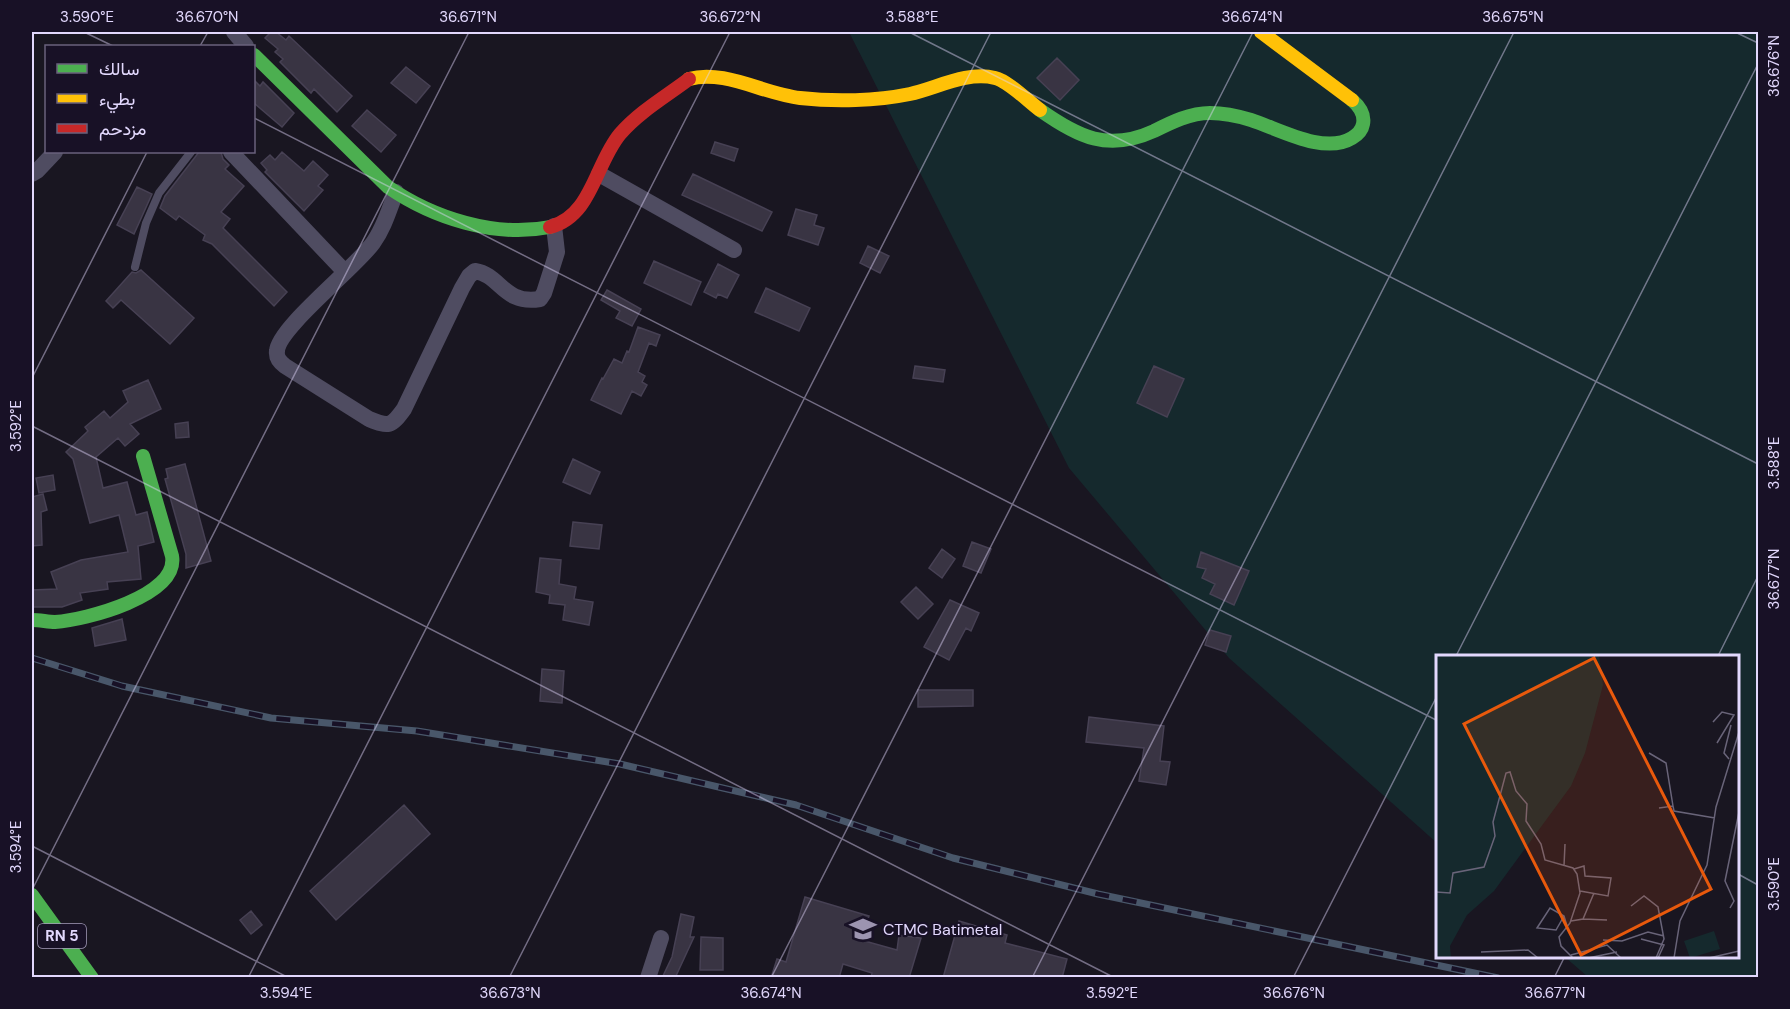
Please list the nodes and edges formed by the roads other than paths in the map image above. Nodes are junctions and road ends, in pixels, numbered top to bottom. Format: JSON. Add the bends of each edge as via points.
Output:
{"nodes":[{"id":1,"x":1261,"y":32,"type":"edge"},
{"id":2,"x":255,"y":56,"type":"edge"},
{"id":3,"x":54,"y":153,"type":"edge"},
{"id":4,"x":190,"y":153,"type":"edge"},
{"id":5,"x":232,"y":153,"type":"edge"},
{"id":6,"x":32,"y":174,"type":"edge"},
{"id":7,"x":599,"y":174,"type":"junction"},
{"id":8,"x":396,"y":192,"type":"junction"},
{"id":9,"x":554,"y":226,"type":"junction"},
{"id":10,"x":734,"y":250,"type":"dead end"},
{"id":11,"x":135,"y":267,"type":"dead end"},
{"id":12,"x":345,"y":273,"type":"junction"},
{"id":13,"x":143,"y":456,"type":"dead end"},
{"id":14,"x":32,"y":620,"type":"edge"},
{"id":15,"x":32,"y":895,"type":"edge"},
{"id":16,"x":661,"y":938,"type":"dead end"},
{"id":17,"x":93,"y":978,"type":"edge"},
{"id":18,"x":648,"y":978,"type":"edge"}],
"edges":[{"from":1,"to":7,"type":"main road","via":[[1358,105],[1364,117],[1362,128],[1354,136],[1329,144],[1212,113],[1184,117],[1126,142],[1102,141],[1052,119],[998,79],[979,77],[899,96],[811,99],[697,76],[630,124],[612,145]]},
{"from":2,"to":8,"type":"main road"},
{"from":3,"to":6,"type":"street"},
{"from":4,"to":11,"type":"lane","via":[[159,194]]},
{"from":5,"to":12,"type":"street"},
{"from":7,"to":9,"type":"main road","via":[[581,207]]},
{"from":7,"to":10,"type":"street"},
{"from":8,"to":9,"type":"main road","via":[[439,214],[511,231]]},
{"from":8,"to":12,"type":"street","via":[[372,244]]},
{"from":9,"to":12,"type":"street","via":[[557,252],[540,298],[527,301],[508,294],[478,271],[469,276],[404,409],[388,425],[369,418],[278,360],[280,340]]},
{"from":13,"to":14,"type":"main road","via":[[165,524],[173,564],[168,575],[144,597],[119,607],[54,622]]},
{"from":15,"to":17,"type":"main road","number":"RN 5"},
{"from":16,"to":18,"type":"street"}]}
